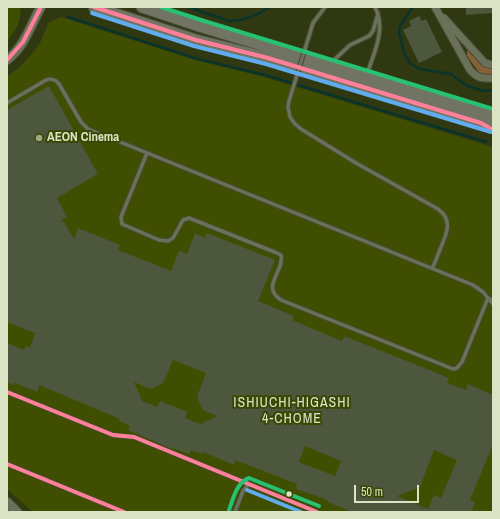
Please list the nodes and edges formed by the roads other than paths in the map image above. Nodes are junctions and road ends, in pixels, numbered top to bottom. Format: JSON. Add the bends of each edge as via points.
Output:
{"nodes":[{"id":1,"x":41,"y":7,"type":"edge"},
{"id":2,"x":94,"y":7,"type":"edge"},
{"id":3,"x":142,"y":7,"type":"edge"},
{"id":4,"x":325,"y":7,"type":"edge"},
{"id":5,"x":375,"y":7,"type":"edge"},
{"id":6,"x":436,"y":9,"type":"edge"},
{"id":7,"x":378,"y":14,"type":"junction"},
{"id":8,"x":231,"y":36,"type":"junction"},
{"id":9,"x":7,"y":60,"type":"edge"},
{"id":10,"x":334,"y":60,"type":"junction"},
{"id":11,"x":493,"y":65,"type":"edge"},
{"id":12,"x":368,"y":71,"type":"junction"},
{"id":13,"x":493,"y":78,"type":"edge"},
{"id":14,"x":393,"y":85,"type":"junction"},
{"id":15,"x":7,"y":103,"type":"edge"},
{"id":16,"x":493,"y":116,"type":"edge"},
{"id":17,"x":481,"y":122,"type":"junction"},
{"id":18,"x":493,"y":126,"type":"edge"},
{"id":19,"x":493,"y":130,"type":"edge"},
{"id":20,"x":147,"y":153,"type":"junction"},
{"id":21,"x":432,"y":268,"type":"junction"},
{"id":22,"x":488,"y":298,"type":"junction"},
{"id":23,"x":493,"y":300,"type":"edge"},
{"id":24,"x":493,"y":304,"type":"edge"},
{"id":25,"x":7,"y":392,"type":"edge"},
{"id":26,"x":7,"y":464,"type":"edge"},
{"id":27,"x":249,"y":484,"type":"junction"},
{"id":28,"x":7,"y":502,"type":"edge"},
{"id":29,"x":17,"y":512,"type":"edge"},
{"id":30,"x":124,"y":512,"type":"edge"},
{"id":31,"x":235,"y":512,"type":"edge"},
{"id":32,"x":317,"y":512,"type":"edge"}],
"edges":[{"from":1,"to":9,"type":"street","via":[[24,42]]},
{"from":2,"to":17,"type":"main road","via":[[196,40],[268,58]]},
{"from":3,"to":8,"type":"main road"},
{"from":4,"to":21,"type":"lane","bridge":true,"via":[[313,23],[289,101],[290,117],[301,129],[438,209],[444,215],[448,223],[447,232]]},
{"from":5,"to":7,"type":"lane"},
{"from":6,"to":11,"type":"street","via":[[485,63]]},
{"from":6,"to":13,"type":"street","via":[[470,70],[482,79]]},
{"from":7,"to":10,"type":"lane","via":[[369,36],[350,45]]},
{"from":7,"to":12,"type":"lane","via":[[380,34]]},
{"from":8,"to":10,"type":"main road","via":[[272,42]]},
{"from":8,"to":14,"type":"main road"},
{"from":10,"to":12,"type":"main road"},
{"from":12,"to":14,"type":"main road","via":[[378,74]]},
{"from":14,"to":16,"type":"main road"},
{"from":15,"to":20,"type":"lane","via":[[49,79],[54,80],[86,128]]},
{"from":17,"to":18,"type":"main road"},
{"from":17,"to":19,"type":"street"},
{"from":20,"to":21,"type":"lane"},
{"from":20,"to":22,"type":"lane","via":[[122,224],[159,240],[168,241],[174,238],[183,220],[189,218],[277,253],[281,255],[282,260],[273,287],[281,300],[453,369],[458,368],[462,362]]},
{"from":21,"to":22,"type":"lane","via":[[473,285]]},
{"from":22,"to":23,"type":"lane"},
{"from":22,"to":24,"type":"lane"},
{"from":25,"to":27,"type":"lane","via":[[113,435],[134,437]]},
{"from":26,"to":30,"type":"lane"},
{"from":27,"to":31,"type":"lane","via":[[243,490]]},
{"from":27,"to":32,"type":"lane"},
{"from":28,"to":29,"type":"street"}]}
